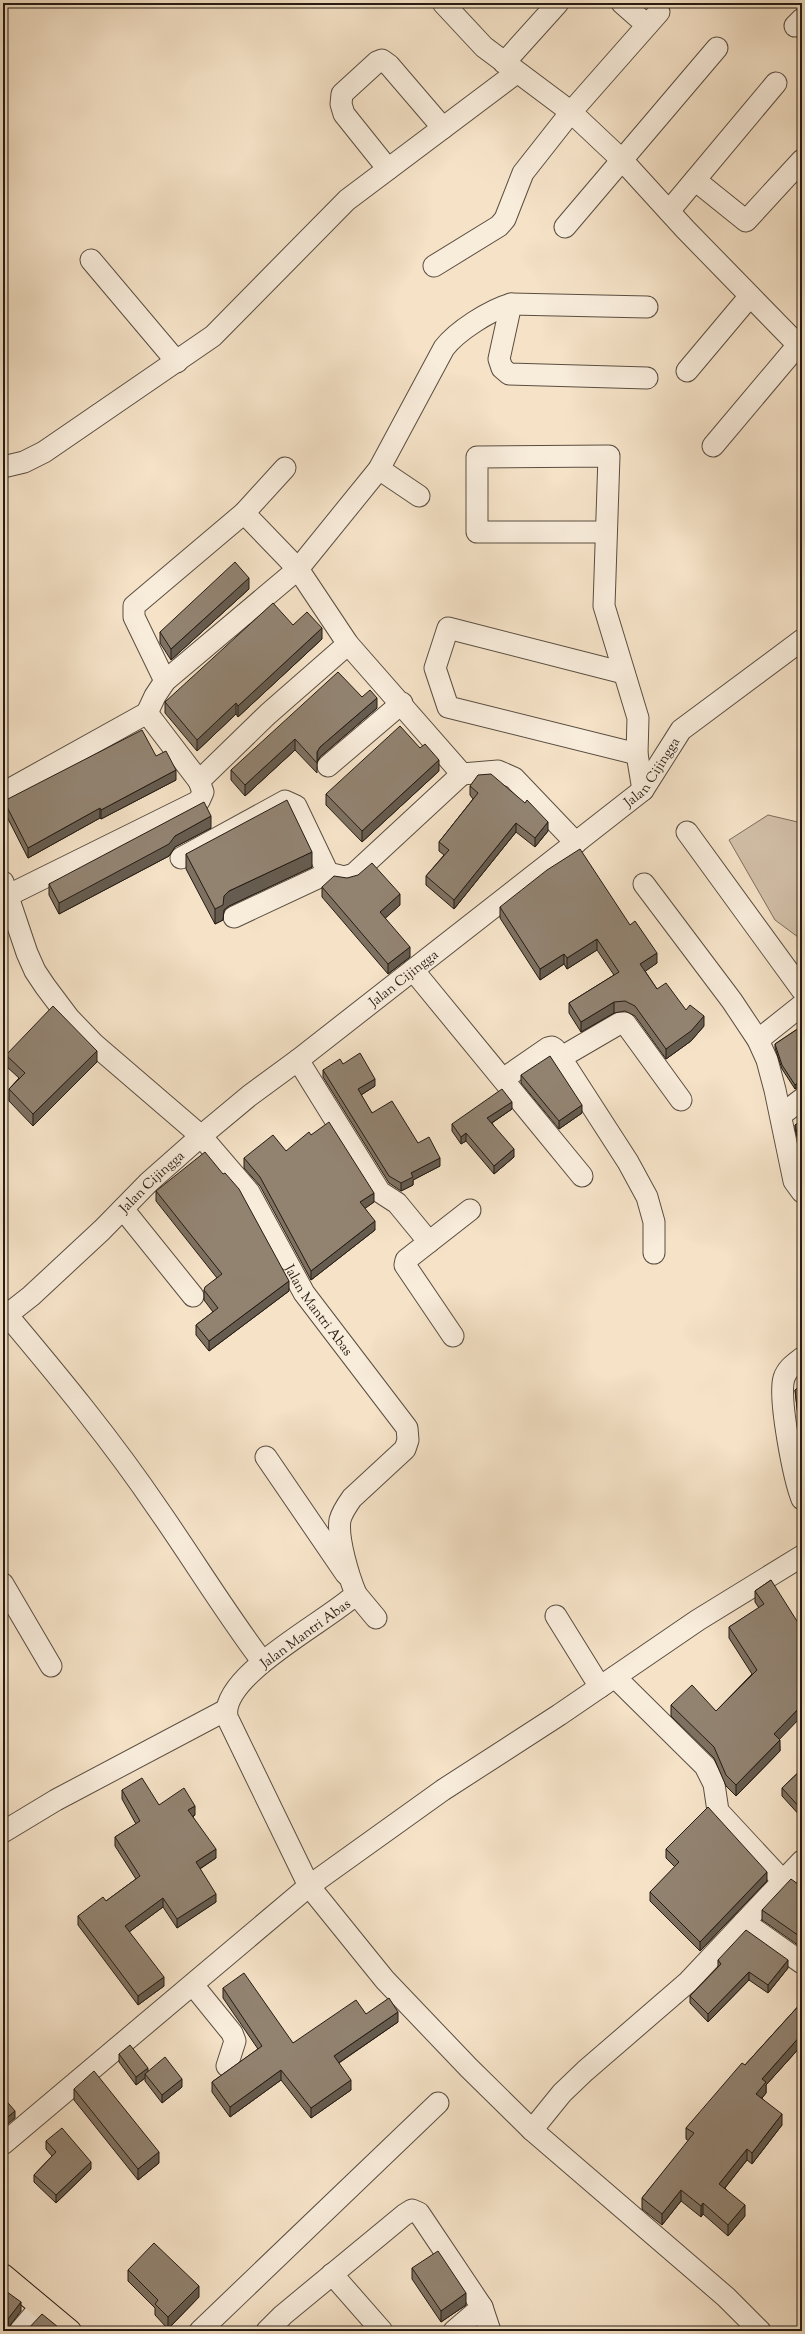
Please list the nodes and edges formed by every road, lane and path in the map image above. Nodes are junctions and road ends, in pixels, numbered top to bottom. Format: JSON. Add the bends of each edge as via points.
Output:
{"nodes":[{"id":1,"x":443,"y":3,"type":"edge"},
{"id":2,"x":558,"y":3,"type":"edge"},
{"id":3,"x":622,"y":3,"type":"edge"},
{"id":4,"x":717,"y":48,"type":"dead end"},
{"id":5,"x":510,"y":68,"type":"junction"},
{"id":6,"x":776,"y":83,"type":"dead end"},
{"id":7,"x":571,"y":112,"type":"junction"},
{"id":8,"x":443,"y":128,"type":"junction"},
{"id":9,"x":802,"y":160,"type":"edge"},
{"id":10,"x":623,"y":161,"type":"junction"},
{"id":11,"x":388,"y":169,"type":"junction"},
{"id":12,"x":695,"y":180,"type":"junction"},
{"id":13,"x":669,"y":211,"type":"junction"},
{"id":14,"x":565,"y":227,"type":"dead end"},
{"id":15,"x":91,"y":260,"type":"dead end"},
{"id":16,"x":434,"y":266,"type":"dead end"},
{"id":17,"x":750,"y":296,"type":"junction"},
{"id":18,"x":511,"y":304,"type":"junction"},
{"id":19,"x":647,"y":307,"type":"dead end"},
{"id":20,"x":800,"y":347,"type":"edge"},
{"id":21,"x":177,"y":362,"type":"junction"},
{"id":22,"x":687,"y":371,"type":"dead end"},
{"id":23,"x":647,"y":378,"type":"dead end"},
{"id":24,"x":713,"y":446,"type":"dead end"},
{"id":25,"x":3,"y":467,"type":"edge"},
{"id":26,"x":285,"y":468,"type":"dead end"},
{"id":27,"x":379,"y":469,"type":"junction"},
{"id":28,"x":419,"y":496,"type":"dead end"},
{"id":29,"x":244,"y":513,"type":"junction"},
{"id":30,"x":606,"y":532,"type":"junction"},
{"id":31,"x":298,"y":569,"type":"junction"},
{"id":32,"x":802,"y":640,"type":"edge"},
{"id":33,"x":348,"y":644,"type":"junction"},
{"id":34,"x":624,"y":673,"type":"junction"},
{"id":35,"x":166,"y":682,"type":"junction"},
{"id":36,"x":402,"y":703,"type":"junction"},
{"id":37,"x":147,"y":713,"type":"junction"},
{"id":38,"x":637,"y":754,"type":"junction"},
{"id":39,"x":328,"y":766,"type":"dead end"},
{"id":40,"x":462,"y":774,"type":"junction"},
{"id":41,"x":198,"y":781,"type":"junction"},
{"id":42,"x":643,"y":790,"type":"junction"},
{"id":43,"x":3,"y":793,"type":"edge"},
{"id":44,"x":688,"y":832,"type":"dead end"},
{"id":45,"x":576,"y":843,"type":"junction"},
{"id":46,"x":181,"y":858,"type":"dead end"},
{"id":47,"x":328,"y":873,"type":"junction"},
{"id":48,"x":644,"y":884,"type":"dead end"},
{"id":49,"x":5,"y":889,"type":"edge"},
{"id":50,"x":234,"y":917,"type":"dead end"},
{"id":51,"x":413,"y":970,"type":"junction"},
{"id":52,"x":802,"y":990,"type":"edge"},
{"id":53,"x":802,"y":1005,"type":"edge"},
{"id":54,"x":758,"y":1040,"type":"junction"},
{"id":55,"x":560,"y":1058,"type":"junction"},
{"id":56,"x":298,"y":1060,"type":"junction"},
{"id":57,"x":503,"y":1079,"type":"junction"},
{"id":58,"x":802,"y":1099,"type":"edge"},
{"id":59,"x":681,"y":1100,"type":"dead end"},
{"id":60,"x":780,"y":1115,"type":"junction"},
{"id":61,"x":200,"y":1136,"type":"junction"},
{"id":62,"x":582,"y":1176,"type":"dead end"},
{"id":63,"x":802,"y":1192,"type":"edge"},
{"id":64,"x":123,"y":1209,"type":"junction"},
{"id":65,"x":470,"y":1210,"type":"dead end"},
{"id":66,"x":429,"y":1242,"type":"junction"},
{"id":67,"x":654,"y":1253,"type":"dead end"},
{"id":68,"x":193,"y":1296,"type":"dead end"},
{"id":69,"x":5,"y":1317,"type":"edge"},
{"id":70,"x":453,"y":1336,"type":"dead end"},
{"id":71,"x":802,"y":1358,"type":"edge"},
{"id":72,"x":266,"y":1457,"type":"dead end"},
{"id":73,"x":798,"y":1468,"type":"edge"},
{"id":74,"x":802,"y":1499,"type":"edge"},
{"id":75,"x":802,"y":1556,"type":"edge"},
{"id":76,"x":3,"y":1584,"type":"edge"},
{"id":77,"x":354,"y":1587,"type":"junction"},
{"id":78,"x":556,"y":1616,"type":"dead end"},
{"id":79,"x":376,"y":1618,"type":"dead end"},
{"id":80,"x":262,"y":1661,"type":"junction"},
{"id":81,"x":51,"y":1666,"type":"dead end"},
{"id":82,"x":608,"y":1682,"type":"junction"},
{"id":83,"x":226,"y":1710,"type":"junction"},
{"id":84,"x":3,"y":1832,"type":"edge"},
{"id":85,"x":802,"y":1861,"type":"edge"},
{"id":86,"x":783,"y":1881,"type":"junction"},
{"id":87,"x":309,"y":1886,"type":"junction"},
{"id":88,"x":744,"y":1922,"type":"junction"},
{"id":89,"x":802,"y":1963,"type":"edge"},
{"id":90,"x":193,"y":1985,"type":"junction"},
{"id":91,"x":226,"y":2066,"type":"dead end"},
{"id":92,"x":438,"y":2103,"type":"dead end"},
{"id":93,"x":532,"y":2130,"type":"junction"},
{"id":94,"x":3,"y":2144,"type":"edge"},
{"id":95,"x":332,"y":2274,"type":"junction"},
{"id":96,"x":3,"y":2275,"type":"edge"},
{"id":97,"x":3,"y":2282,"type":"edge"},
{"id":98,"x":482,"y":2307,"type":"junction"},
{"id":99,"x":37,"y":2311,"type":"junction"},
{"id":100,"x":20,"y":2331,"type":"edge"},
{"id":101,"x":61,"y":2331,"type":"edge"},
{"id":102,"x":70,"y":2331,"type":"edge"},
{"id":103,"x":200,"y":2331,"type":"edge"},
{"id":104,"x":267,"y":2331,"type":"edge"},
{"id":105,"x":382,"y":2331,"type":"edge"},
{"id":106,"x":454,"y":2331,"type":"edge"},
{"id":107,"x":490,"y":2331,"type":"edge"},
{"id":108,"x":760,"y":2331,"type":"edge"}],
"edges":[{"from":1,"to":5,"type":"street","via":[[484,47]]},
{"from":2,"to":5,"type":"street"},
{"from":3,"to":7,"type":"street","via":[[653,18]]},
{"from":4,"to":10,"type":"street"},
{"from":5,"to":7,"type":"street"},
{"from":5,"to":8,"type":"street"},
{"from":6,"to":12,"type":"street"},
{"from":7,"to":10,"type":"street"},
{"from":7,"to":16,"type":"street","via":[[523,173],[502,223]]},
{"from":8,"to":11,"type":"street"},
{"from":8,"to":11,"type":"street","via":[[389,65],[382,60],[377,62],[342,94],[341,104],[344,114]]},
{"from":9,"to":12,"type":"street","via":[[746,221]]},
{"from":10,"to":13,"type":"street"},
{"from":10,"to":14,"type":"street"},
{"from":11,"to":21,"type":"street","via":[[347,200],[213,336]]},
{"from":12,"to":13,"type":"street"},
{"from":13,"to":17,"type":"street"},
{"from":15,"to":21,"type":"street"},
{"from":17,"to":20,"type":"street"},
{"from":17,"to":22,"type":"street"},
{"from":18,"to":19,"type":"street"},
{"from":18,"to":23,"type":"street","via":[[499,358],[502,368],[509,374]]},
{"from":18,"to":27,"type":"street","via":[[503,306],[447,344]]},
{"from":20,"to":24,"type":"street"},
{"from":21,"to":25,"type":"street","via":[[44,452],[24,462]]},
{"from":26,"to":29,"type":"street"},
{"from":27,"to":28,"type":"street"},
{"from":27,"to":31,"type":"street"},
{"from":29,"to":31,"type":"street"},
{"from":29,"to":35,"type":"street","via":[[134,606],[134,617]]},
{"from":30,"to":30,"type":"street","via":[[609,456],[477,457],[477,532]]},
{"from":30,"to":34,"type":"street","via":[[604,606]]},
{"from":31,"to":33,"type":"street"},
{"from":31,"to":35,"type":"street"},
{"from":32,"to":42,"type":"street","name":"Jalan Cijingga","via":[[681,730]]},
{"from":33,"to":36,"type":"street"},
{"from":33,"to":41,"type":"street","via":[[268,714]]},
{"from":34,"to":38,"type":"street","via":[[638,718]]},
{"from":34,"to":38,"type":"street","via":[[448,628],[435,668],[448,707]]},
{"from":35,"to":37,"type":"street","via":[[155,696]]},
{"from":36,"to":39,"type":"street"},
{"from":36,"to":40,"type":"street"},
{"from":37,"to":41,"type":"street"},
{"from":37,"to":43,"type":"street"},
{"from":38,"to":42,"type":"street"},
{"from":40,"to":45,"type":"street","via":[[498,771],[514,778]]},
{"from":40,"to":47,"type":"street","via":[[354,874],[344,877]]},
{"from":41,"to":49,"type":"street","via":[[203,792],[197,802]]},
{"from":42,"to":45,"type":"street","name":"Jalan Cijingga"},
{"from":44,"to":52,"type":"street"},
{"from":45,"to":51,"type":"street","name":"Jalan Cijingga"},
{"from":46,"to":47,"type":"street","via":[[285,801],[296,806]]},
{"from":47,"to":50,"type":"street"},
{"from":48,"to":54,"type":"street","via":[[732,1001]]},
{"from":49,"to":61,"type":"street","name":"Jalan Mantri Abas","via":[[35,971],[69,1018],[94,1044]]},
{"from":51,"to":56,"type":"street","name":"Jalan Cijingga"},
{"from":51,"to":57,"type":"street"},
{"from":53,"to":54,"type":"street"},
{"from":54,"to":60,"type":"street","via":[[767,1060]]},
{"from":55,"to":57,"type":"street","via":[[555,1048],[550,1047]]},
{"from":55,"to":59,"type":"street","via":[[620,1023],[625,1023]]},
{"from":55,"to":67,"type":"street","via":[[628,1162],[647,1197],[654,1222]]},
{"from":56,"to":61,"type":"street","name":"Jalan Cijingga"},
{"from":56,"to":66,"type":"street","via":[[380,1192],[396,1202]]},
{"from":57,"to":62,"type":"street"},
{"from":58,"to":60,"type":"street"},
{"from":60,"to":63,"type":"street","via":[[794,1181]]},
{"from":61,"to":64,"type":"street","name":"Jalan Cijingga"},
{"from":61,"to":77,"type":"street","name":"Jalan Mantri Abas","via":[[249,1192],[304,1293],[407,1428],[408,1440],[405,1449],[352,1498],[342,1514],[340,1531]]},
{"from":64,"to":68,"type":"street"},
{"from":64,"to":69,"type":"street","name":"Jalan Cijingga","via":[[31,1296]]},
{"from":65,"to":66,"type":"street"},
{"from":66,"to":70,"type":"street","via":[[406,1260],[405,1266]]},
{"from":69,"to":80,"type":"street","via":[[87,1410],[158,1508],[235,1625]]},
{"from":71,"to":73,"type":"street","via":[[788,1370],[782,1391]]},
{"from":72,"to":77,"type":"street"},
{"from":73,"to":74,"type":"street"},
{"from":75,"to":82,"type":"street","via":[[698,1620]]},
{"from":76,"to":81,"type":"street"},
{"from":77,"to":79,"type":"street"},
{"from":77,"to":80,"type":"street","name":"Jalan Mantri Abas","via":[[339,1609]]},
{"from":78,"to":82,"type":"street"},
{"from":80,"to":83,"type":"street","name":"Jalan Mantri Abas","via":[[237,1689]]},
{"from":82,"to":86,"type":"street","via":[[705,1766],[714,1784],[718,1811]]},
{"from":82,"to":87,"type":"street","via":[[443,1790]]},
{"from":83,"to":84,"type":"street","via":[[56,1800]]},
{"from":83,"to":87,"type":"street","via":[[227,1717]]},
{"from":85,"to":86,"type":"street"},
{"from":86,"to":88,"type":"street"},
{"from":87,"to":90,"type":"street"},
{"from":87,"to":93,"type":"street","via":[[385,1980]]},
{"from":88,"to":89,"type":"street"},
{"from":88,"to":93,"type":"street","via":[[688,1982],[562,2093]]},
{"from":90,"to":91,"type":"street","via":[[234,2037],[235,2041]]},
{"from":90,"to":94,"type":"street"},
{"from":92,"to":103,"type":"street"},
{"from":93,"to":108,"type":"street","via":[[726,2297]]},
{"from":95,"to":98,"type":"street","via":[[412,2210],[419,2213]]},
{"from":95,"to":104,"type":"street","via":[[282,2315]]},
{"from":95,"to":105,"type":"street"},
{"from":96,"to":102,"type":"main road"},
{"from":97,"to":99,"type":"main road"},
{"from":98,"to":106,"type":"street"},
{"from":98,"to":107,"type":"street"},
{"from":99,"to":100,"type":"street"},
{"from":99,"to":101,"type":"main road"}]}
